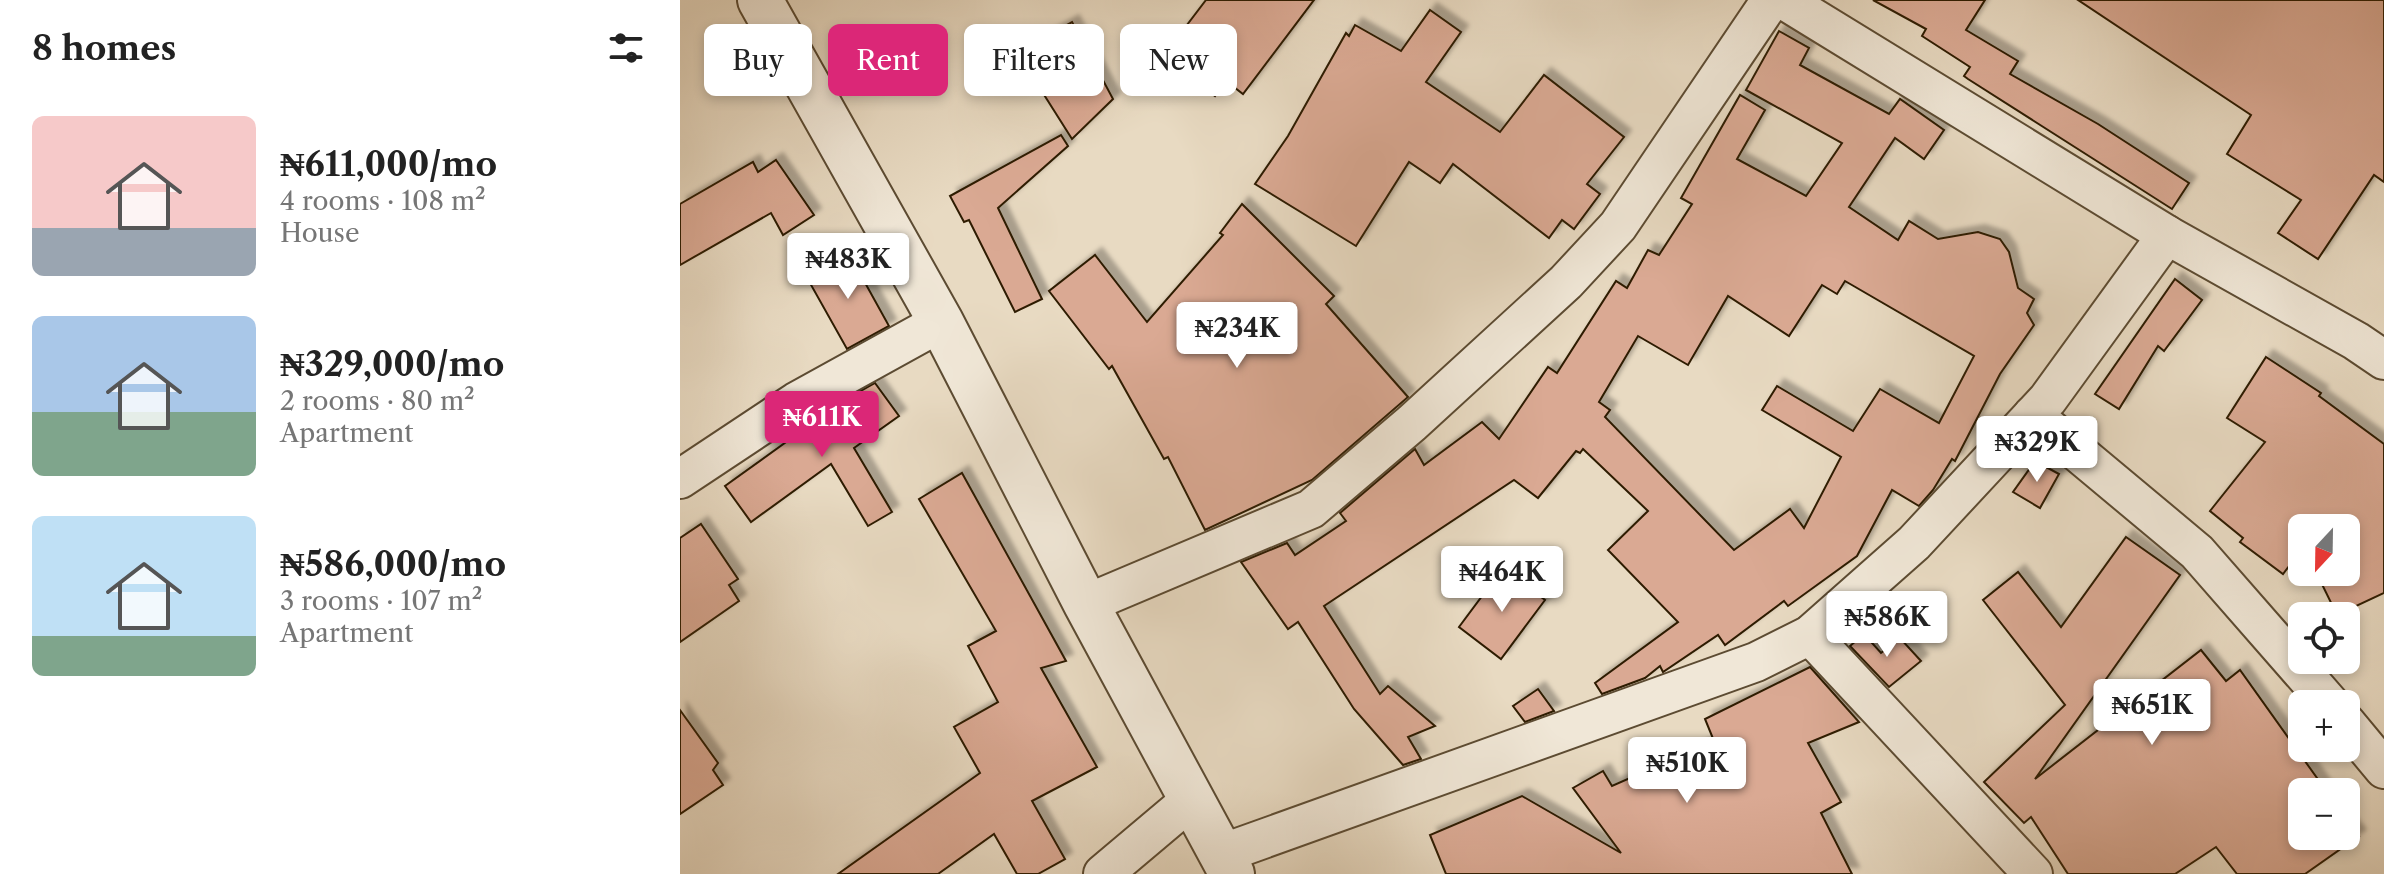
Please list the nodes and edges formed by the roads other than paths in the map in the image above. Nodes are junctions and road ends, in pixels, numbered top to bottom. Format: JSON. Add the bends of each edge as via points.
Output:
{"nodes":[{"id":1,"x":760,"y":0,"type":"edge"},
{"id":2,"x":1771,"y":0,"type":"edge"},
{"id":3,"x":1784,"y":0,"type":"edge"},
{"id":4,"x":2167,"y":235,"type":"junction"},
{"id":5,"x":941,"y":322,"type":"junction"},
{"id":6,"x":2384,"y":360,"type":"edge"},
{"id":7,"x":2033,"y":415,"type":"junction"},
{"id":8,"x":680,"y":479,"type":"edge"},
{"id":9,"x":1086,"y":604,"type":"junction"},
{"id":10,"x":1810,"y":635,"type":"junction"},
{"id":11,"x":2318,"y":690,"type":"edge"},
{"id":12,"x":2360,"y":740,"type":"edge"},
{"id":13,"x":2384,"y":769,"type":"edge"},
{"id":14,"x":1192,"y":799,"type":"junction"},
{"id":15,"x":1226,"y":864,"type":"edge"},
{"id":16,"x":1103,"y":874,"type":"edge"},
{"id":17,"x":2033,"y":874,"type":"edge"}],
"edges":[{"from":1,"to":5,"type":"street"},
{"from":2,"to":9,"type":"street","via":[[1618,226],[1566,282],[1412,423],[1311,509]]},
{"from":3,"to":4,"type":"street"},
{"from":4,"to":6,"type":"street"},
{"from":4,"to":7,"type":"street"},
{"from":5,"to":8,"type":"street","via":[[796,402]]},
{"from":5,"to":9,"type":"street"},
{"from":7,"to":10,"type":"street","via":[[1914,543]]},
{"from":7,"to":11,"type":"street","via":[[2197,552]]},
{"from":9,"to":14,"type":"street"},
{"from":10,"to":15,"type":"street","via":[[1756,662]]},
{"from":10,"to":17,"type":"street"},
{"from":12,"to":13,"type":"street"},
{"from":14,"to":15,"type":"street"},
{"from":14,"to":16,"type":"street"}]}
